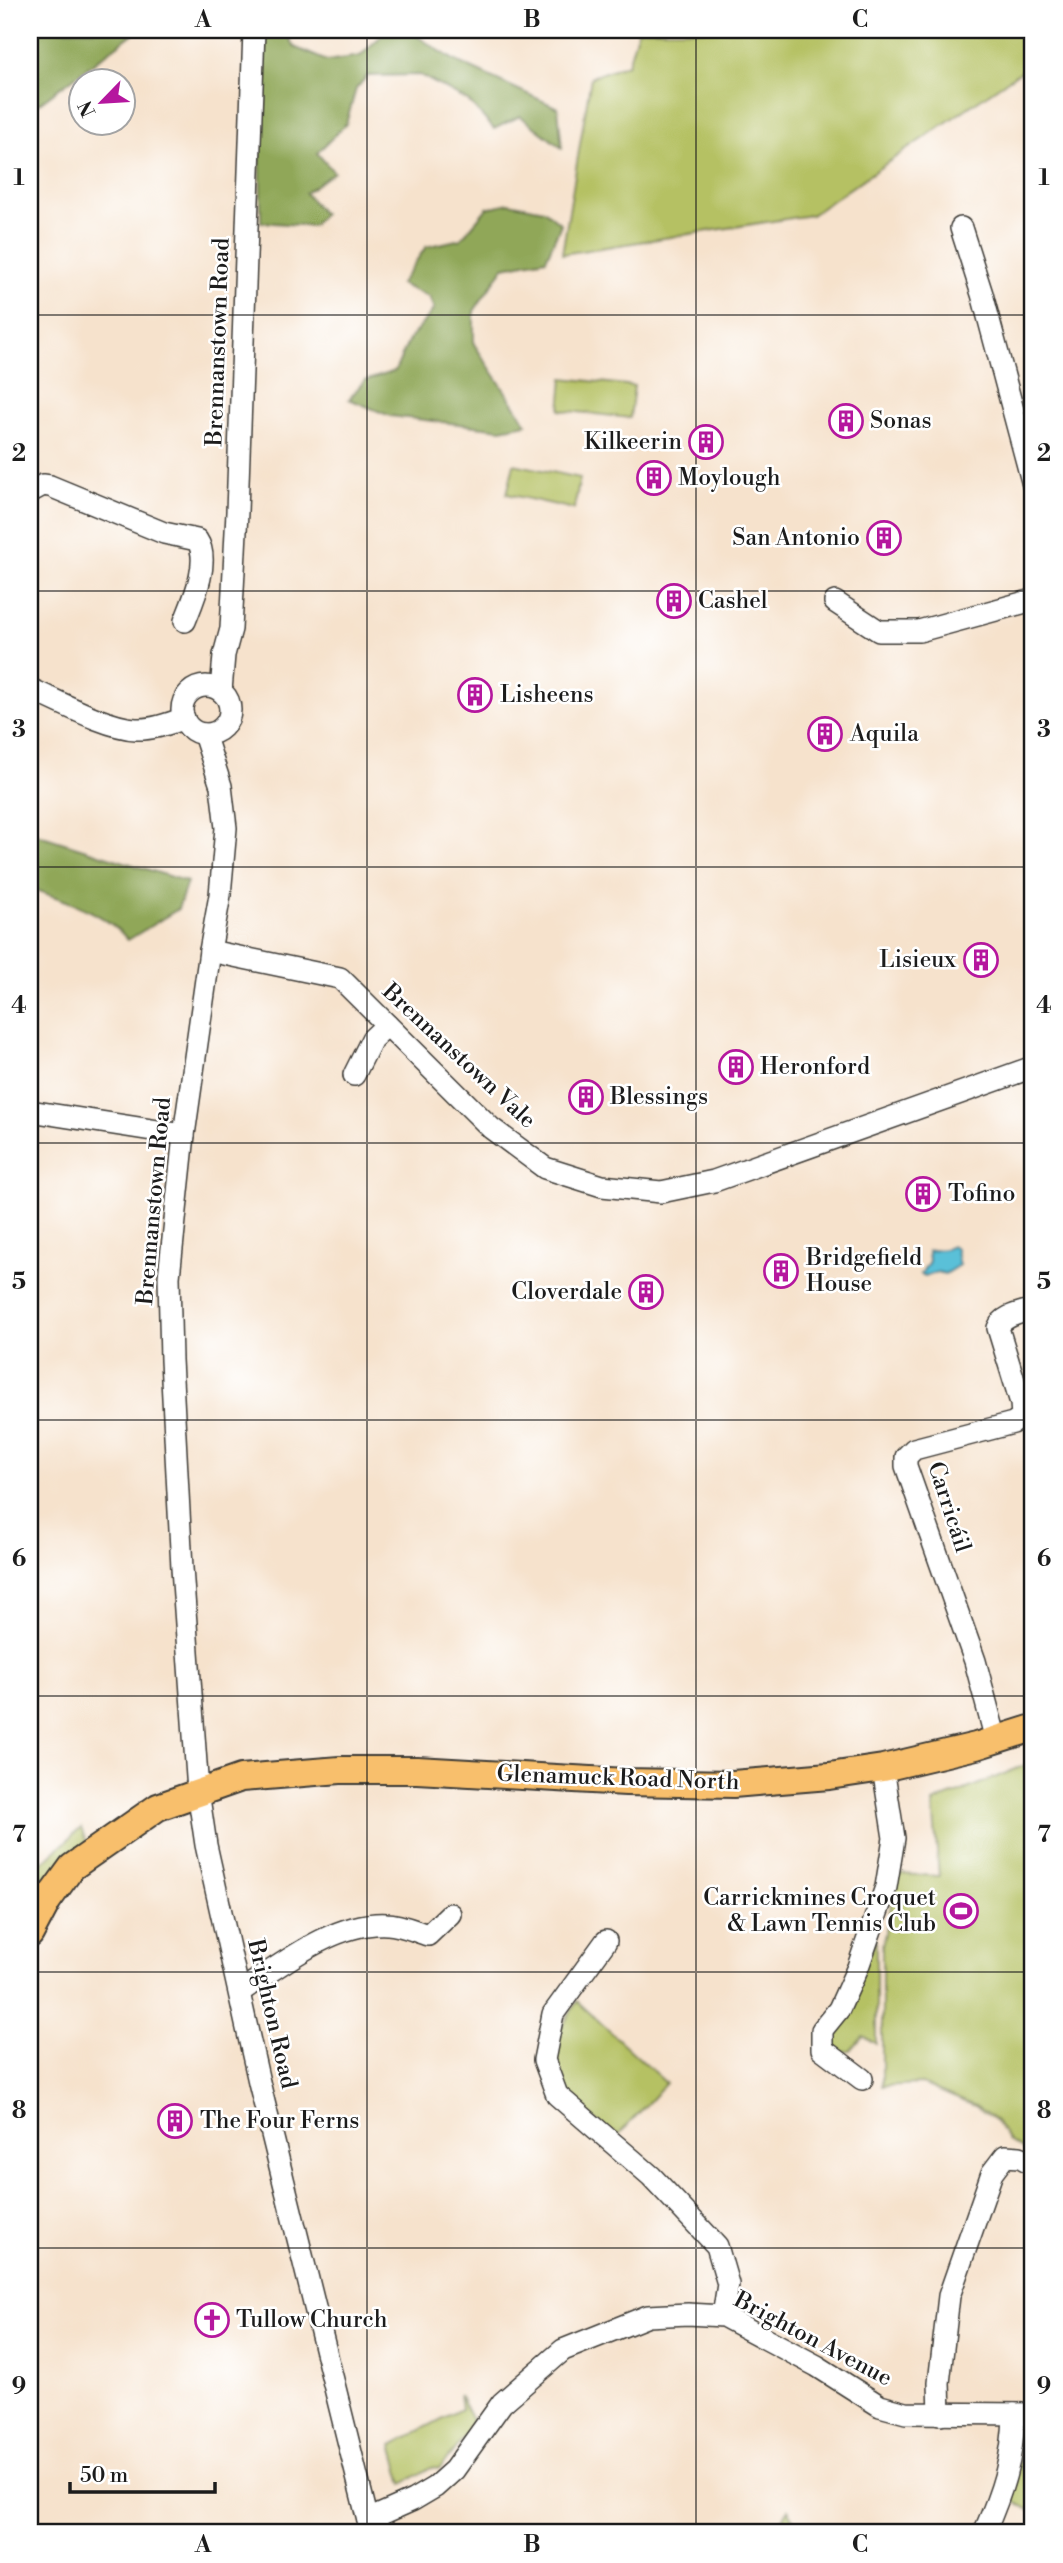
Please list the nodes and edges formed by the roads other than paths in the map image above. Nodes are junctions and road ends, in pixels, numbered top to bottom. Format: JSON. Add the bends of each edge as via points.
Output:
{"nodes":[{"id":1,"x":254,"y":30,"type":"edge"},
{"id":2,"x":961,"y":228,"type":"dead end"},
{"id":3,"x":1033,"y":485,"type":"edge"},
{"id":4,"x":30,"y":492,"type":"edge"},
{"id":5,"x":1033,"y":600,"type":"edge"},
{"id":6,"x":835,"y":602,"type":"dead end"},
{"id":7,"x":185,"y":621,"type":"dead end"},
{"id":8,"x":30,"y":689,"type":"edge"},
{"id":9,"x":211,"y":689,"type":"junction"},
{"id":10,"x":184,"y":718,"type":"junction"},
{"id":11,"x":213,"y":732,"type":"junction"},
{"id":12,"x":209,"y":951,"type":"junction"},
{"id":13,"x":387,"y":1025,"type":"junction"},
{"id":14,"x":1033,"y":1067,"type":"edge"},
{"id":15,"x":354,"y":1075,"type":"dead end"},
{"id":16,"x":30,"y":1111,"type":"edge"},
{"id":17,"x":184,"y":1135,"type":"junction"},
{"id":18,"x":1033,"y":1309,"type":"edge"},
{"id":19,"x":1033,"y":1728,"type":"edge"},
{"id":20,"x":996,"y":1740,"type":"junction"},
{"id":21,"x":883,"y":1768,"type":"junction"},
{"id":22,"x":198,"y":1791,"type":"junction"},
{"id":23,"x":450,"y":1914,"type":"dead end"},
{"id":24,"x":30,"y":1934,"type":"edge"},
{"id":25,"x":606,"y":1941,"type":"dead end"},
{"id":26,"x":241,"y":1991,"type":"junction"},
{"id":27,"x":862,"y":2079,"type":"dead end"},
{"id":28,"x":1033,"y":2164,"type":"edge"},
{"id":29,"x":723,"y":2316,"type":"junction"},
{"id":30,"x":940,"y":2414,"type":"junction"},
{"id":31,"x":1023,"y":2414,"type":"edge"},
{"id":32,"x":369,"y":2527,"type":"edge"},
{"id":33,"x":984,"y":2533,"type":"edge"}],
"edges":[{"from":1,"to":9,"type":"street","name":"Brennanstown Road","via":[[231,629]]},
{"from":2,"to":3,"type":"street"},
{"from":4,"to":7,"type":"street","via":[[50,486],[164,533],[197,540],[200,582]]},
{"from":5,"to":6,"type":"street","via":[[919,631],[879,631]]},
{"from":8,"to":10,"type":"street","via":[[136,729]]},
{"from":9,"to":10,"type":"street","via":[[187,696]]},
{"from":9,"to":11,"type":"street","name":"Brennanstown Road","via":[[229,702],[230,709],[227,723]]},
{"from":10,"to":11,"type":"street","via":[[193,731]]},
{"from":11,"to":12,"type":"street","name":"Brennanstown Road","via":[[226,837]]},
{"from":12,"to":13,"type":"street","name":"Brennanstown Vale","via":[[340,978]]},
{"from":12,"to":17,"type":"street","name":"Brennanstown Road"},
{"from":13,"to":14,"type":"street","name":"Brennanstown Vale","via":[[491,1128],[545,1168],[602,1186],[662,1192],[713,1181]]},
{"from":13,"to":15,"type":"street","via":[[372,1039]]},
{"from":16,"to":17,"type":"street"},
{"from":17,"to":22,"type":"street","name":"Brennanstown Road","via":[[169,1277]]},
{"from":18,"to":20,"type":"street","name":"Carricáil","via":[[1007,1317],[998,1328],[1022,1417],[914,1449],[906,1457],[975,1661]]},
{"from":19,"to":20,"type":"main road","name":"Glenamuck Road North"},
{"from":20,"to":21,"type":"main road","name":"Glenamuck Road North"},
{"from":21,"to":22,"type":"main road","name":"Glenamuck Road North","via":[[733,1784],[340,1770],[241,1778]]},
{"from":21,"to":27,"type":"street","via":[[894,1838],[886,1887],[839,2009],[821,2030],[822,2049]]},
{"from":22,"to":24,"type":"main road","name":"Glenamuck Road North","via":[[158,1807],[72,1867]]},
{"from":22,"to":26,"type":"street","name":"Brighton Road"},
{"from":23,"to":26,"type":"street","via":[[428,1935],[388,1923],[355,1926],[295,1955]]},
{"from":25,"to":29,"type":"street","via":[[553,2014],[544,2060],[556,2095],[651,2176],[717,2246],[728,2284]]},
{"from":26,"to":32,"type":"street","name":"Brighton Road","via":[[262,2095]]},
{"from":28,"to":30,"type":"street","via":[[1005,2156],[992,2173],[949,2296]]},
{"from":29,"to":30,"type":"street","name":"Brighton Avenue","via":[[880,2406],[906,2413]]},
{"from":29,"to":32,"type":"street","name":"Brighton Avenue","via":[[648,2316],[563,2350],[502,2403],[454,2470],[435,2487]]},
{"from":30,"to":31,"type":"street","name":"Brighton Avenue"},
{"from":31,"to":33,"type":"street","name":"Brighton Avenue","via":[[1002,2492]]}]}
